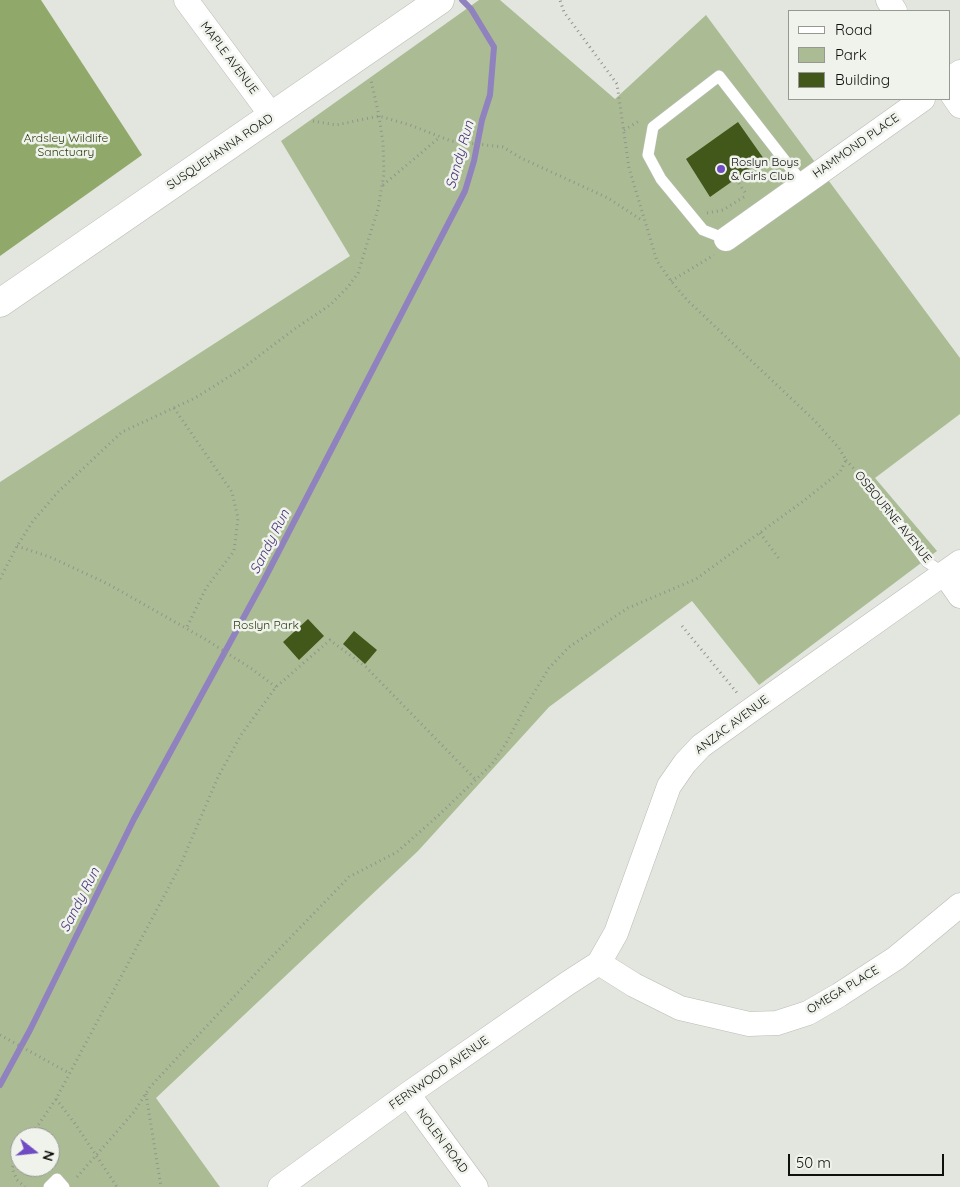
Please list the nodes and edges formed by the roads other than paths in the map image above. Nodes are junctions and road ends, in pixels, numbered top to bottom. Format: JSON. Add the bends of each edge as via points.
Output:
{"nodes":[{"id":1,"x":186,"y":0,"type":"edge"},
{"id":2,"x":439,"y":0,"type":"edge"},
{"id":3,"x":950,"y":91,"type":"edge"},
{"id":4,"x":921,"y":100,"type":"edge"},
{"id":5,"x":960,"y":106,"type":"edge"},
{"id":6,"x":272,"y":116,"type":"junction"},
{"id":7,"x":802,"y":184,"type":"junction"},
{"id":8,"x":726,"y":238,"type":"joint"},
{"id":9,"x":0,"y":303,"type":"edge"},
{"id":10,"x":873,"y":490,"type":"road end"},
{"id":11,"x":952,"y":568,"type":"edge"},
{"id":12,"x":960,"y":596,"type":"edge"},
{"id":13,"x":960,"y":905,"type":"edge"},
{"id":14,"x":599,"y":964,"type":"junction"},
{"id":15,"x":408,"y":1094,"type":"junction"},
{"id":16,"x":69,"y":1184,"type":"edge"},
{"id":17,"x":50,"y":1187,"type":"edge"},
{"id":18,"x":280,"y":1187,"type":"edge"},
{"id":19,"x":476,"y":1187,"type":"edge"}],
"edges":[{"from":1,"to":6,"type":"street","name":"MAPLE AVENUE"},
{"from":2,"to":6,"type":"main road","name":"SUSQUEHANNA ROAD"},
{"from":3,"to":5,"type":"street"},
{"from":4,"to":7,"type":"street","name":"HAMMOND PLACE"},
{"from":6,"to":9,"type":"main road","name":"SUSQUEHANNA ROAD"},
{"from":7,"to":8,"type":"street","name":"HAMMOND PLACE"},
{"from":7,"to":8,"type":"lane","via":[[719,76],[653,127],[648,155],[661,179],[703,230]]},
{"from":10,"to":11,"type":"lane","name":"OSBOURNE AVENUE","via":[[928,562]]},
{"from":11,"to":12,"type":"street","name":"OSBOURNE AVENUE"},
{"from":11,"to":14,"type":"street","name":"ANZAC AVENUE","via":[[701,746],[685,763],[669,786],[616,933]]},
{"from":13,"to":14,"type":"street","name":"OMEGA PLACE","via":[[896,958],[839,996],[808,1013],[777,1023],[749,1024],[680,1008],[634,986]]},
{"from":14,"to":15,"type":"street","name":"FERNWOOD AVENUE"},
{"from":15,"to":18,"type":"street","name":"FERNWOOD AVENUE"},
{"from":15,"to":19,"type":"street","name":"NOLEN ROAD"},
{"from":16,"to":17,"type":"lane","via":[[57,1179]]}]}
